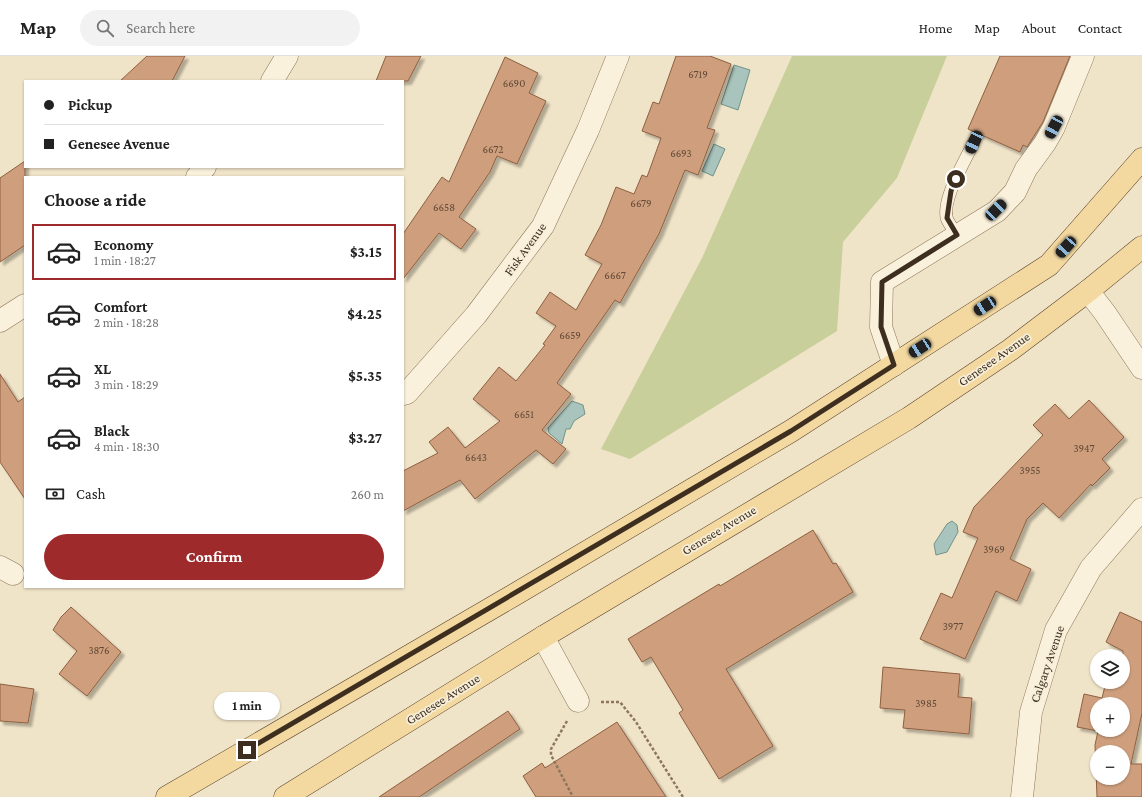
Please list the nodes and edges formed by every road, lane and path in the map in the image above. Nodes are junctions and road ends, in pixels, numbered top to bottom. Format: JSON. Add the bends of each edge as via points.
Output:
{"nodes":[{"id":1,"x":287,"y":56,"type":"edge"},
{"id":2,"x":618,"y":56,"type":"edge"},
{"id":3,"x":1083,"y":56,"type":"edge"},
{"id":4,"x":273,"y":80,"type":"edge"},
{"id":5,"x":974,"y":142,"type":"dead end"},
{"id":6,"x":1142,"y":159,"type":"edge"},
{"id":7,"x":204,"y":168,"type":"edge"},
{"id":8,"x":198,"y":176,"type":"edge"},
{"id":9,"x":957,"y":235,"type":"junction"},
{"id":10,"x":1142,"y":247,"type":"edge"},
{"id":11,"x":1088,"y":291,"type":"junction"},
{"id":12,"x":24,"y":305,"type":"edge"},
{"id":13,"x":0,"y":321,"type":"edge"},
{"id":14,"x":894,"y":365,"type":"junction"},
{"id":15,"x":1142,"y":368,"type":"edge"},
{"id":16,"x":404,"y":394,"type":"edge"},
{"id":17,"x":1142,"y":509,"type":"edge"},
{"id":18,"x":543,"y":637,"type":"junction"},
{"id":19,"x":578,"y":701,"type":"dead end"},
{"id":20,"x":636,"y":722,"type":"dead end"},
{"id":21,"x":551,"y":755,"type":"dead end"},
{"id":22,"x":167,"y":797,"type":"edge"},
{"id":23,"x":285,"y":797,"type":"edge"},
{"id":24,"x":573,"y":797,"type":"edge"},
{"id":25,"x":683,"y":797,"type":"edge"},
{"id":26,"x":1022,"y":797,"type":"edge"}],
"edges":[{"from":1,"to":4,"type":"street"},
{"from":2,"to":16,"type":"street","name":"Fisk Avenue","via":[[588,130],[543,226],[476,315]]},
{"from":3,"to":9,"type":"street","via":[[1054,127],[1026,169],[1015,192],[996,210]]},
{"from":5,"to":9,"type":"lane","via":[[951,191],[947,207],[947,218]]},
{"from":6,"to":14,"type":"main road","via":[[1049,265]]},
{"from":7,"to":8,"type":"street"},
{"from":9,"to":14,"type":"street","via":[[882,282],[881,327]]},
{"from":10,"to":11,"type":"main road","name":"Genesee Avenue"},
{"from":11,"to":15,"type":"street"},
{"from":11,"to":18,"type":"main road","name":"Genesee Avenue","via":[[1010,350],[909,418]]},
{"from":12,"to":13,"type":"street"},
{"from":14,"to":22,"type":"main road","via":[[791,431]]},
{"from":17,"to":26,"type":"street","name":"Calgary Avenue","via":[[1091,568],[1056,630],[1031,712]]},
{"from":18,"to":19,"type":"street"},
{"from":18,"to":23,"type":"main road","name":"Genesee Avenue"},
{"from":20,"to":25,"type":"path"},
{"from":21,"to":24,"type":"path"}]}
